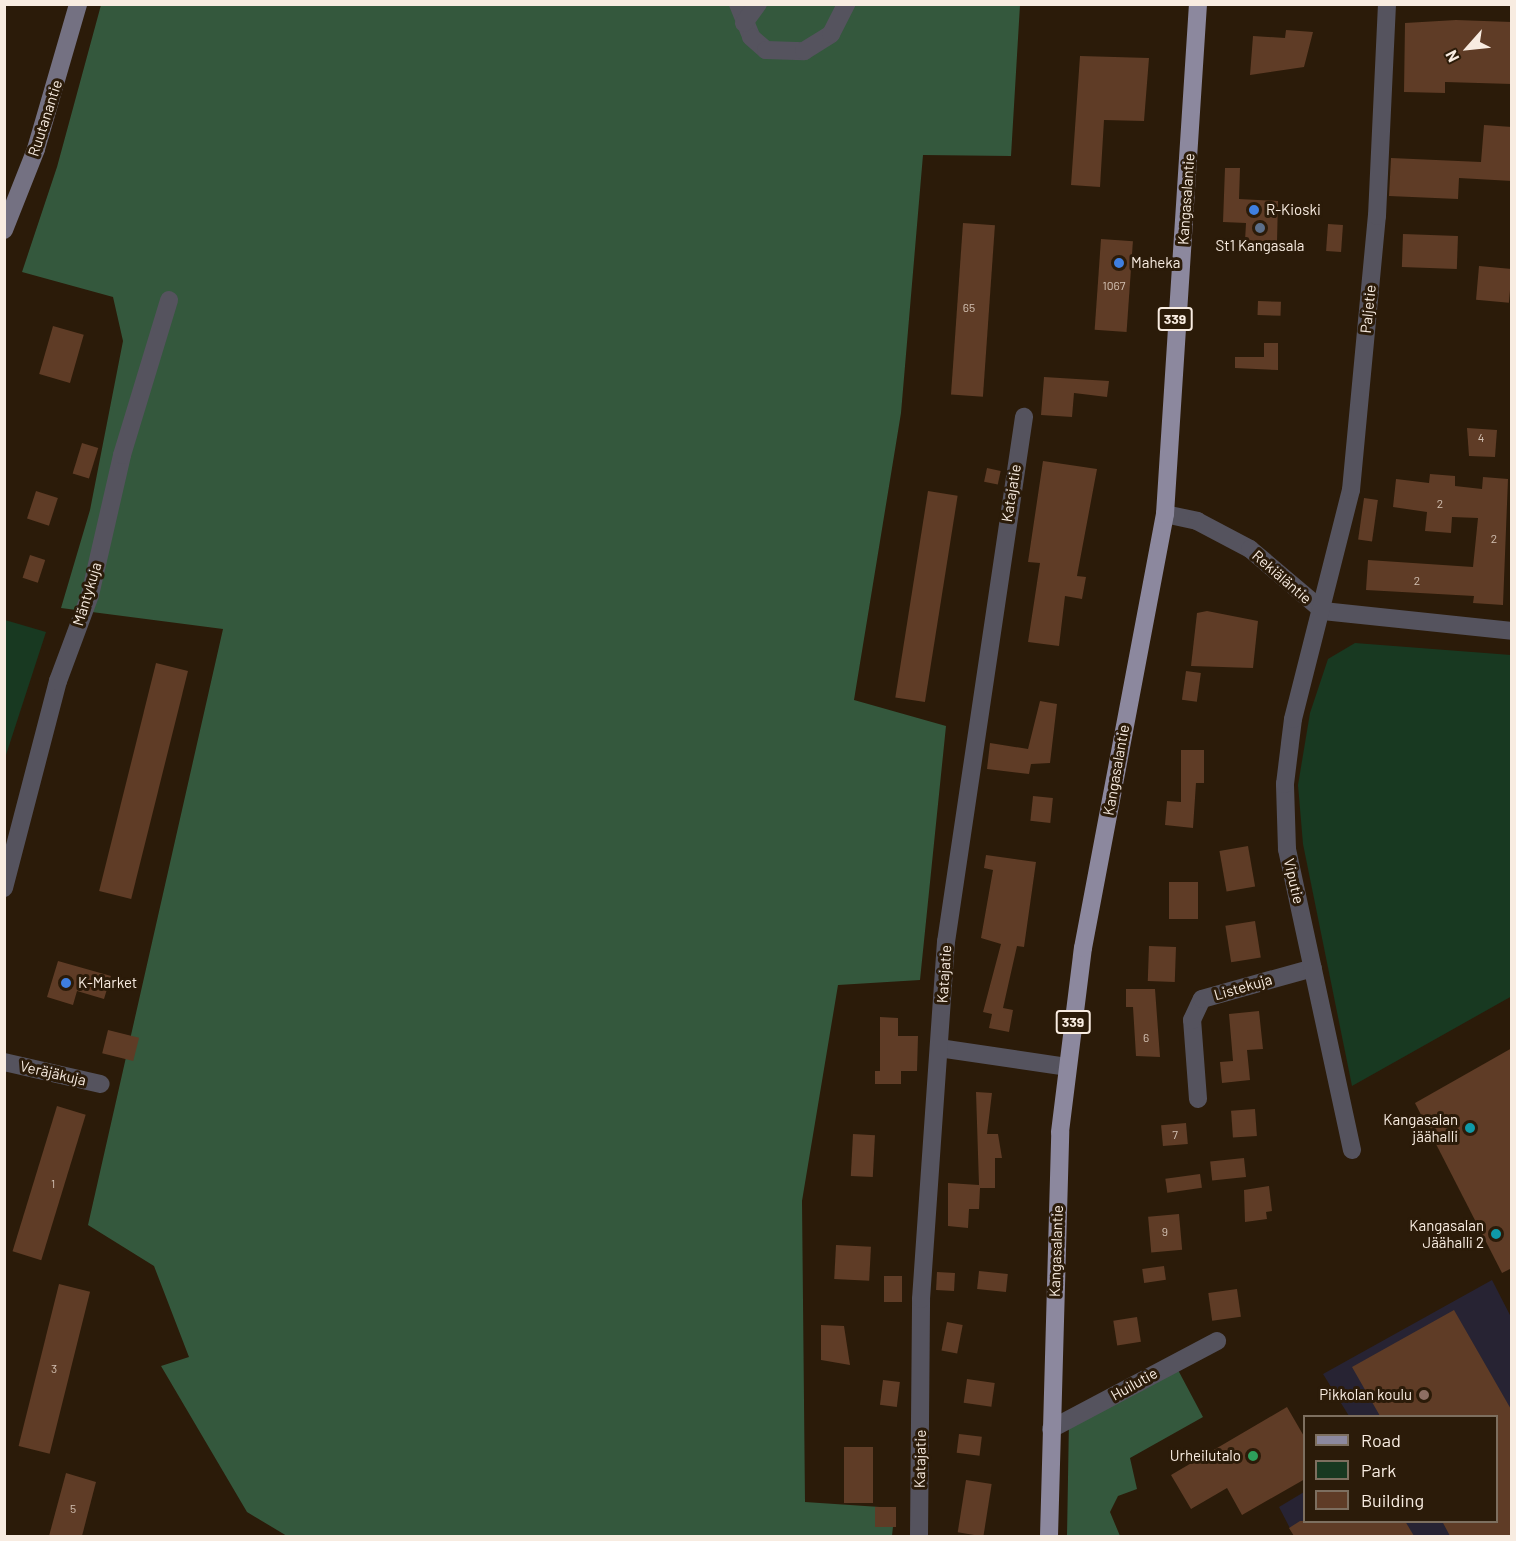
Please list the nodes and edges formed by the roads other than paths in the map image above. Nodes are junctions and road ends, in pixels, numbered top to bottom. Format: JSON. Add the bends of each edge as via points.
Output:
{"nodes":[{"id":1,"x":78,"y":4,"type":"edge"},
{"id":2,"x":738,"y":4,"type":"edge"},
{"id":3,"x":758,"y":4,"type":"edge"},
{"id":4,"x":846,"y":4,"type":"edge"},
{"id":5,"x":1198,"y":4,"type":"edge"},
{"id":6,"x":1387,"y":4,"type":"edge"},
{"id":7,"x":744,"y":23,"type":"junction"},
{"id":8,"x":4,"y":230,"type":"edge"},
{"id":9,"x":169,"y":300,"type":"dead end"},
{"id":10,"x":1024,"y":417,"type":"dead end"},
{"id":11,"x":1165,"y":514,"type":"junction"},
{"id":12,"x":1323,"y":611,"type":"junction"},
{"id":13,"x":1512,"y":631,"type":"edge"},
{"id":14,"x":4,"y":888,"type":"edge"},
{"id":15,"x":1313,"y":968,"type":"junction"},
{"id":16,"x":939,"y":1048,"type":"junction"},
{"id":17,"x":4,"y":1062,"type":"edge"},
{"id":18,"x":1067,"y":1067,"type":"junction"},
{"id":19,"x":101,"y":1084,"type":"dead end"},
{"id":20,"x":1198,"y":1099,"type":"dead end"},
{"id":21,"x":1352,"y":1150,"type":"dead end"},
{"id":22,"x":1217,"y":1341,"type":"dead end"},
{"id":23,"x":1051,"y":1429,"type":"junction"},
{"id":24,"x":919,"y":1536,"type":"edge"},
{"id":25,"x":1049,"y":1536,"type":"edge"}],
"edges":[{"from":1,"to":8,"type":"main road","name":"Ruutanantie","via":[[36,149]]},
{"from":2,"to":7,"type":"street"},
{"from":3,"to":7,"type":"street"},
{"from":4,"to":7,"type":"street","via":[[831,34],[804,51],[766,50]]},
{"from":5,"to":11,"type":"main road","name":"Kangasalantie","number":"339"},
{"from":6,"to":12,"type":"street","name":"Paljetie","via":[[1377,216],[1352,490]]},
{"from":9,"to":14,"type":"street","name":"Mäntykuja","via":[[122,455],[90,595],[58,681]]},
{"from":10,"to":16,"type":"street","name":"Katajatie","via":[[965,791]]},
{"from":11,"to":12,"type":"street","name":"Rekiäläntie","via":[[1197,522],[1250,549]]},
{"from":11,"to":18,"type":"main road","name":"Kangasalantie","number":"339","via":[[1083,948]]},
{"from":12,"to":13,"type":"street","name":"Rekiäläntie"},
{"from":12,"to":15,"type":"street","name":"Viputie","via":[[1293,719],[1285,784],[1287,849]]},
{"from":15,"to":20,"type":"street","name":"Listekuja","via":[[1202,999],[1192,1020]]},
{"from":15,"to":21,"type":"street","name":"Viputie"},
{"from":16,"to":18,"type":"street"},
{"from":16,"to":24,"type":"street","name":"Katajatie","via":[[921,1299]]},
{"from":17,"to":19,"type":"street","name":"Veräjäkuja"},
{"from":18,"to":23,"type":"main road","name":"Kangasalantie","number":"339","via":[[1060,1132]]},
{"from":22,"to":23,"type":"street","name":"Huilutie"},
{"from":23,"to":25,"type":"main road","name":"Kangasalantie","number":"339"}]}
